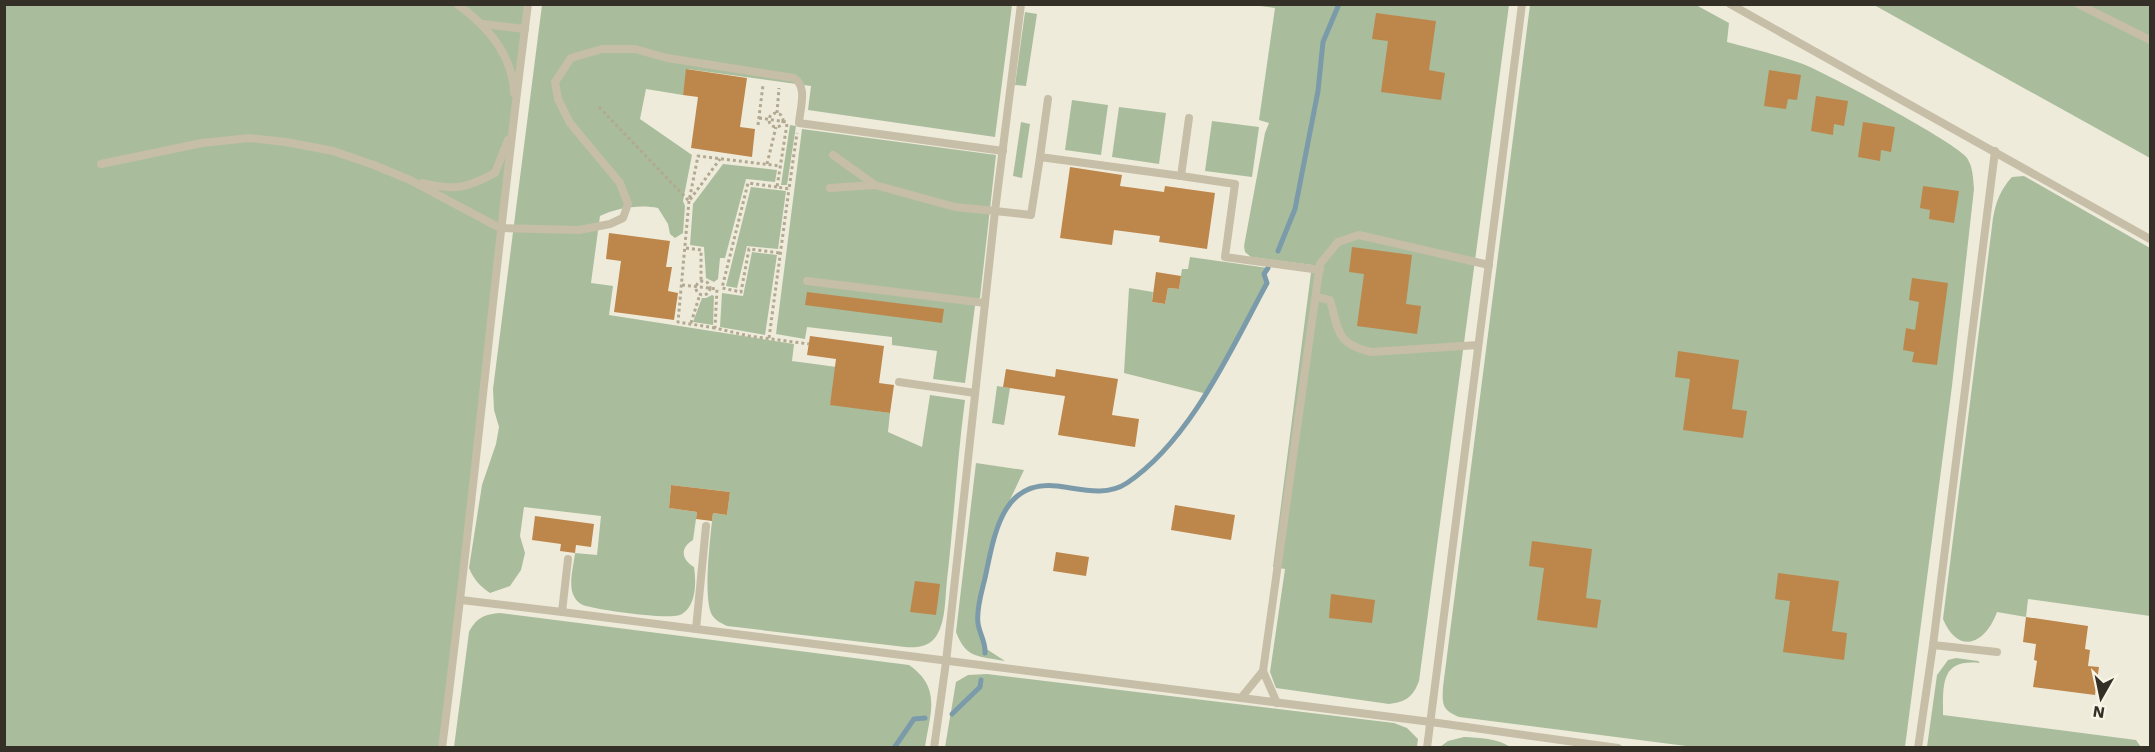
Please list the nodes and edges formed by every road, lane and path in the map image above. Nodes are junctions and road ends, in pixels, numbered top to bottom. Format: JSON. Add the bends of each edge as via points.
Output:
{"nodes":[{"id":1,"x":457,"y":4,"type":"edge"},
{"id":2,"x":528,"y":4,"type":"edge"},
{"id":3,"x":1022,"y":4,"type":"edge"},
{"id":4,"x":1522,"y":4,"type":"edge"},
{"id":5,"x":1730,"y":4,"type":"edge"},
{"id":6,"x":2078,"y":4,"type":"edge"},
{"id":7,"x":483,"y":24,"type":"junction"},
{"id":8,"x":525,"y":29,"type":"junction"},
{"id":9,"x":2151,"y":40,"type":"edge"},
{"id":10,"x":780,"y":76,"type":"junction"},
{"id":11,"x":763,"y":85,"type":"dead end"},
{"id":12,"x":1048,"y":99,"type":"dead end"},
{"id":13,"x":599,"y":107,"type":"dead end"},
{"id":14,"x":777,"y":113,"type":"junction"},
{"id":15,"x":514,"y":117,"type":"junction"},
{"id":16,"x":759,"y":118,"type":"junction"},
{"id":17,"x":1189,"y":118,"type":"dead end"},
{"id":18,"x":769,"y":119,"type":"junction"},
{"id":19,"x":783,"y":121,"type":"junction"},
{"id":20,"x":799,"y":123,"type":"junction"},
{"id":21,"x":758,"y":125,"type":"dead end"},
{"id":22,"x":776,"y":127,"type":"junction"},
{"id":23,"x":1003,"y":151,"type":"junction"},
{"id":24,"x":1995,"y":151,"type":"junction"},
{"id":25,"x":833,"y":155,"type":"dead end"},
{"id":26,"x":1040,"y":157,"type":"junction"},
{"id":27,"x":720,"y":159,"type":"junction"},
{"id":28,"x":101,"y":164,"type":"dead end"},
{"id":29,"x":767,"y":164,"type":"junction"},
{"id":30,"x":780,"y":166,"type":"junction"},
{"id":31,"x":1180,"y":176,"type":"junction"},
{"id":32,"x":410,"y":180,"type":"junction"},
{"id":33,"x":875,"y":185,"type":"junction"},
{"id":34,"x":777,"y":187,"type":"junction"},
{"id":35,"x":830,"y":188,"type":"dead end"},
{"id":36,"x":789,"y":189,"type":"junction"},
{"id":37,"x":689,"y":201,"type":"junction"},
{"id":38,"x":995,"y":211,"type":"junction"},
{"id":39,"x":500,"y":228,"type":"junction"},
{"id":40,"x":2151,"y":239,"type":"edge"},
{"id":41,"x":685,"y":248,"type":"junction"},
{"id":42,"x":780,"y":253,"type":"junction"},
{"id":43,"x":1489,"y":265,"type":"junction"},
{"id":44,"x":1320,"y":270,"type":"junction"},
{"id":45,"x":701,"y":281,"type":"junction"},
{"id":46,"x":807,"y":281,"type":"dead end"},
{"id":47,"x":682,"y":285,"type":"junction"},
{"id":48,"x":697,"y":286,"type":"junction"},
{"id":49,"x":710,"y":288,"type":"junction"},
{"id":50,"x":700,"y":294,"type":"junction"},
{"id":51,"x":1316,"y":297,"type":"junction"},
{"id":52,"x":985,"y":303,"type":"junction"},
{"id":53,"x":690,"y":324,"type":"junction"},
{"id":54,"x":715,"y":328,"type":"junction"},
{"id":55,"x":768,"y":338,"type":"junction"},
{"id":56,"x":809,"y":344,"type":"dead end"},
{"id":57,"x":1478,"y":345,"type":"junction"},
{"id":58,"x":899,"y":382,"type":"dead end"},
{"id":59,"x":975,"y":393,"type":"junction"},
{"id":60,"x":706,"y":526,"type":"dead end"},
{"id":61,"x":568,"y":559,"type":"dead end"},
{"id":62,"x":461,"y":600,"type":"junction"},
{"id":63,"x":562,"y":612,"type":"junction"},
{"id":64,"x":696,"y":629,"type":"junction"},
{"id":65,"x":1933,"y":645,"type":"junction"},
{"id":66,"x":1997,"y":652,"type":"dead end"},
{"id":67,"x":946,"y":662,"type":"junction"},
{"id":68,"x":1263,"y":671,"type":"junction"},
{"id":69,"x":1241,"y":699,"type":"junction"},
{"id":70,"x":1277,"y":703,"type":"junction"},
{"id":71,"x":1431,"y":722,"type":"junction"},
{"id":72,"x":1544,"y":737,"type":"junction"},
{"id":73,"x":442,"y":747,"type":"edge"},
{"id":74,"x":934,"y":747,"type":"edge"},
{"id":75,"x":1428,"y":747,"type":"edge"},
{"id":76,"x":1543,"y":747,"type":"edge"},
{"id":77,"x":1618,"y":747,"type":"edge"},
{"id":78,"x":1918,"y":747,"type":"edge"}],
"edges":[{"from":1,"to":7,"type":"lane"},
{"from":2,"to":8,"type":"lane"},
{"from":3,"to":23,"type":"lane"},
{"from":4,"to":43,"type":"lane"},
{"from":5,"to":24,"type":"lane"},
{"from":6,"to":9,"type":"lane"},
{"from":7,"to":8,"type":"lane"},
{"from":7,"to":15,"type":"lane","via":[[507,60],[514,87]]},
{"from":8,"to":15,"type":"lane"},
{"from":10,"to":14,"type":"path"},
{"from":10,"to":20,"type":"lane","via":[[794,78],[803,87]]},
{"from":10,"to":39,"type":"lane","via":[[635,49],[602,49],[571,58],[555,82],[558,99],[570,123],[620,183],[628,204],[622,218],[579,230]]},
{"from":11,"to":16,"type":"path"},
{"from":12,"to":26,"type":"lane"},
{"from":13,"to":37,"type":"path"},
{"from":14,"to":18,"type":"path"},
{"from":14,"to":19,"type":"path"},
{"from":15,"to":32,"type":"lane","via":[[495,173],[471,185],[443,189]]},
{"from":15,"to":39,"type":"lane"},
{"from":16,"to":18,"type":"path"},
{"from":16,"to":21,"type":"path"},
{"from":17,"to":31,"type":"lane"},
{"from":18,"to":19,"type":"path"},
{"from":18,"to":22,"type":"path","via":[[771,126]]},
{"from":19,"to":22,"type":"path"},
{"from":19,"to":30,"type":"path","via":[[787,122]]},
{"from":20,"to":23,"type":"lane"},
{"from":20,"to":36,"type":"path"},
{"from":22,"to":29,"type":"path"},
{"from":23,"to":38,"type":"lane"},
{"from":24,"to":40,"type":"lane"},
{"from":24,"to":65,"type":"lane"},
{"from":25,"to":33,"type":"lane"},
{"from":26,"to":31,"type":"lane"},
{"from":26,"to":38,"type":"lane","via":[[1031,215]]},
{"from":27,"to":29,"type":"path"},
{"from":27,"to":37,"type":"path"},
{"from":27,"to":37,"type":"path","via":[[698,156]]},
{"from":28,"to":32,"type":"lane","via":[[202,143],[250,138],[333,151]]},
{"from":29,"to":30,"type":"path"},
{"from":30,"to":34,"type":"path"},
{"from":31,"to":44,"type":"lane","via":[[1235,184],[1225,257]]},
{"from":32,"to":39,"type":"lane"},
{"from":33,"to":35,"type":"lane"},
{"from":33,"to":38,"type":"lane","via":[[955,207]]},
{"from":34,"to":36,"type":"path"},
{"from":34,"to":42,"type":"path","via":[[748,183],[722,288],[741,291],[749,249]]},
{"from":36,"to":42,"type":"path"},
{"from":37,"to":41,"type":"path"},
{"from":38,"to":52,"type":"lane"},
{"from":39,"to":62,"type":"lane"},
{"from":41,"to":45,"type":"path","via":[[700,250]]},
{"from":41,"to":47,"type":"path"},
{"from":42,"to":55,"type":"path"},
{"from":43,"to":44,"type":"lane","via":[[1359,235],[1338,242],[1320,264]]},
{"from":43,"to":57,"type":"lane"},
{"from":44,"to":51,"type":"lane"},
{"from":45,"to":48,"type":"path"},
{"from":45,"to":49,"type":"path","via":[[708,282]]},
{"from":46,"to":52,"type":"lane"},
{"from":47,"to":48,"type":"path"},
{"from":47,"to":53,"type":"path","via":[[678,322]]},
{"from":48,"to":49,"type":"path"},
{"from":48,"to":50,"type":"path"},
{"from":49,"to":50,"type":"path"},
{"from":49,"to":54,"type":"path","via":[[717,289]]},
{"from":50,"to":53,"type":"path"},
{"from":51,"to":57,"type":"lane","via":[[1330,300],[1341,338],[1355,348],[1371,352]]},
{"from":51,"to":68,"type":"lane"},
{"from":52,"to":59,"type":"lane"},
{"from":53,"to":54,"type":"path"},
{"from":54,"to":55,"type":"path"},
{"from":55,"to":56,"type":"path"},
{"from":57,"to":71,"type":"lane"},
{"from":58,"to":59,"type":"lane"},
{"from":59,"to":67,"type":"lane"},
{"from":60,"to":64,"type":"lane"},
{"from":61,"to":63,"type":"lane"},
{"from":62,"to":63,"type":"lane"},
{"from":62,"to":73,"type":"lane"},
{"from":63,"to":64,"type":"lane"},
{"from":64,"to":67,"type":"lane"},
{"from":65,"to":66,"type":"lane"},
{"from":65,"to":78,"type":"lane"},
{"from":67,"to":69,"type":"lane"},
{"from":67,"to":74,"type":"lane"},
{"from":68,"to":69,"type":"lane"},
{"from":68,"to":70,"type":"lane"},
{"from":69,"to":70,"type":"lane"},
{"from":70,"to":71,"type":"lane"},
{"from":71,"to":72,"type":"lane"},
{"from":71,"to":75,"type":"lane"},
{"from":72,"to":76,"type":"lane"},
{"from":72,"to":77,"type":"lane"}]}
